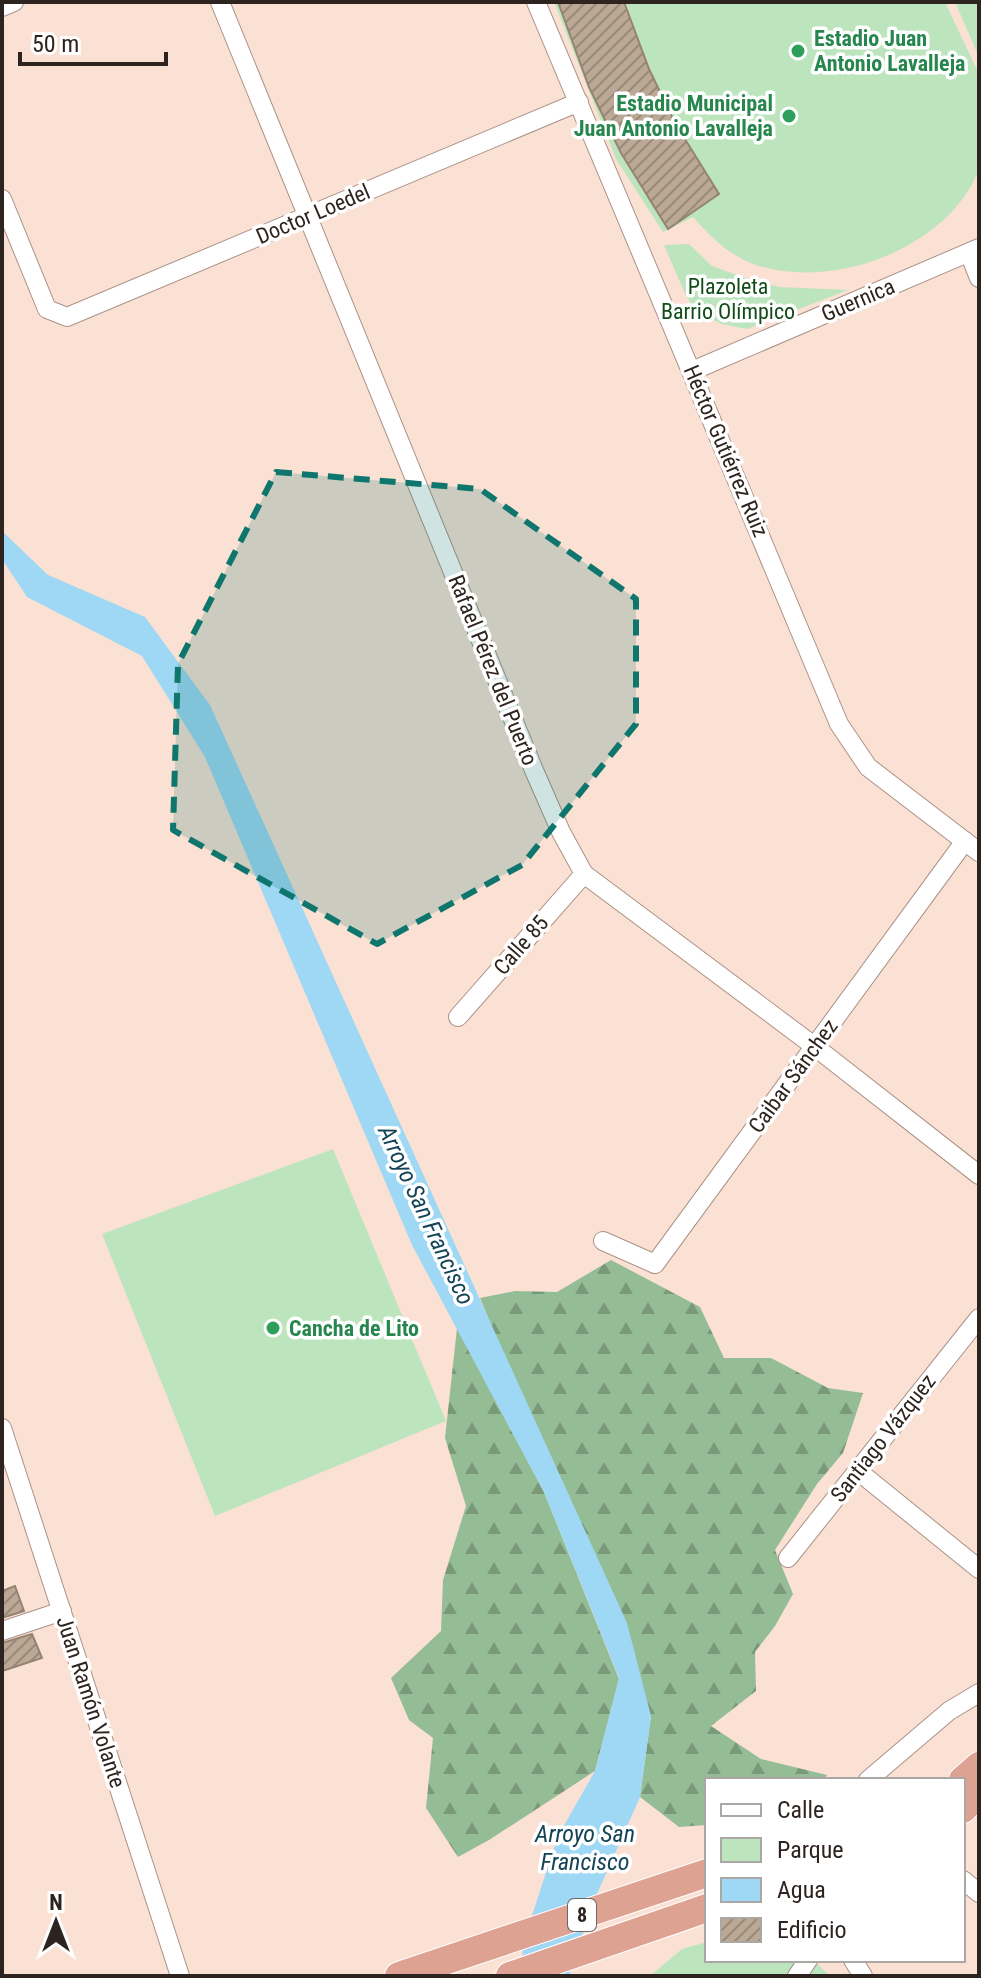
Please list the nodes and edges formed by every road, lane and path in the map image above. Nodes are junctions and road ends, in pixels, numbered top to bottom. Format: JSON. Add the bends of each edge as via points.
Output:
{"nodes":[{"id":1,"x":14,"y":2,"type":"edge"},
{"id":2,"x":220,"y":2,"type":"edge"},
{"id":3,"x":536,"y":2,"type":"edge"},
{"id":4,"x":2,"y":7,"type":"edge"},
{"id":5,"x":579,"y":102,"type":"junction"},
{"id":6,"x":2,"y":199,"type":"edge"},
{"id":7,"x":308,"y":216,"type":"junction"},
{"id":8,"x":974,"y":250,"type":"edge"},
{"id":9,"x":979,"y":278,"type":"edge"},
{"id":10,"x":692,"y":371,"type":"junction"},
{"id":11,"x":972,"y":846,"type":"edge"},
{"id":12,"x":584,"y":874,"type":"junction"},
{"id":13,"x":458,"y":1017,"type":"dead end"},
{"id":14,"x":814,"y":1046,"type":"junction"},
{"id":15,"x":979,"y":1175,"type":"edge"},
{"id":16,"x":603,"y":1241,"type":"dead end"},
{"id":17,"x":979,"y":1318,"type":"edge"},
{"id":18,"x":2,"y":1428,"type":"edge"},
{"id":19,"x":858,"y":1471,"type":"junction"},
{"id":20,"x":788,"y":1558,"type":"dead end"},
{"id":21,"x":979,"y":1569,"type":"edge"},
{"id":22,"x":62,"y":1611,"type":"junction"},
{"id":23,"x":2,"y":1631,"type":"edge"},
{"id":24,"x":979,"y":1693,"type":"edge"},
{"id":25,"x":870,"y":1778,"type":"edge"},
{"id":26,"x":979,"y":1792,"type":"edge"},
{"id":27,"x":965,"y":1807,"type":"edge"},
{"id":28,"x":705,"y":1874,"type":"edge"},
{"id":29,"x":705,"y":1909,"type":"edge"},
{"id":30,"x":180,"y":1976,"type":"edge"},
{"id":31,"x":399,"y":1976,"type":"edge"},
{"id":32,"x":510,"y":1976,"type":"edge"}],
"edges":[{"from":1,"to":4,"type":"street"},
{"from":2,"to":7,"type":"street","name":"Rafael Pérez del Puerto"},
{"from":3,"to":5,"type":"street","name":"Héctor Gutiérrez Ruiz"},
{"from":5,"to":7,"type":"street","name":"Doctor Loedel"},
{"from":5,"to":10,"type":"street","name":"Héctor Gutiérrez Ruiz"},
{"from":6,"to":7,"type":"street","name":"Doctor Loedel","via":[[47,309],[67,317]]},
{"from":7,"to":12,"type":"street","name":"Rafael Pérez del Puerto","via":[[533,768]]},
{"from":8,"to":9,"type":"street"},
{"from":8,"to":10,"type":"street","name":"Guernica"},
{"from":10,"to":11,"type":"street","name":"Héctor Gutiérrez Ruiz","via":[[839,724],[868,767]]},
{"from":11,"to":14,"type":"street","name":"Caibar Sánchez"},
{"from":12,"to":13,"type":"street","name":"Calle 85"},
{"from":12,"to":14,"type":"street","name":"Rafael Pérez del Puerto"},
{"from":14,"to":15,"type":"street","name":"Rafael Pérez del Puerto"},
{"from":14,"to":16,"type":"street","name":"Caibar Sánchez","via":[[655,1264]]},
{"from":17,"to":19,"type":"street","name":"Santiago Vázquez"},
{"from":18,"to":22,"type":"street","name":"Juan Ramón Volante"},
{"from":19,"to":20,"type":"street","name":"Santiago Vázquez"},
{"from":19,"to":21,"type":"street"},
{"from":22,"to":23,"type":"street"},
{"from":22,"to":30,"type":"street","name":"Juan Ramón Volante"},
{"from":24,"to":25,"type":"street","via":[[949,1711]]},
{"from":26,"to":27,"type":"highway"},
{"from":28,"to":31,"type":"highway","number":"8"},
{"from":29,"to":32,"type":"highway","number":"8"}]}
